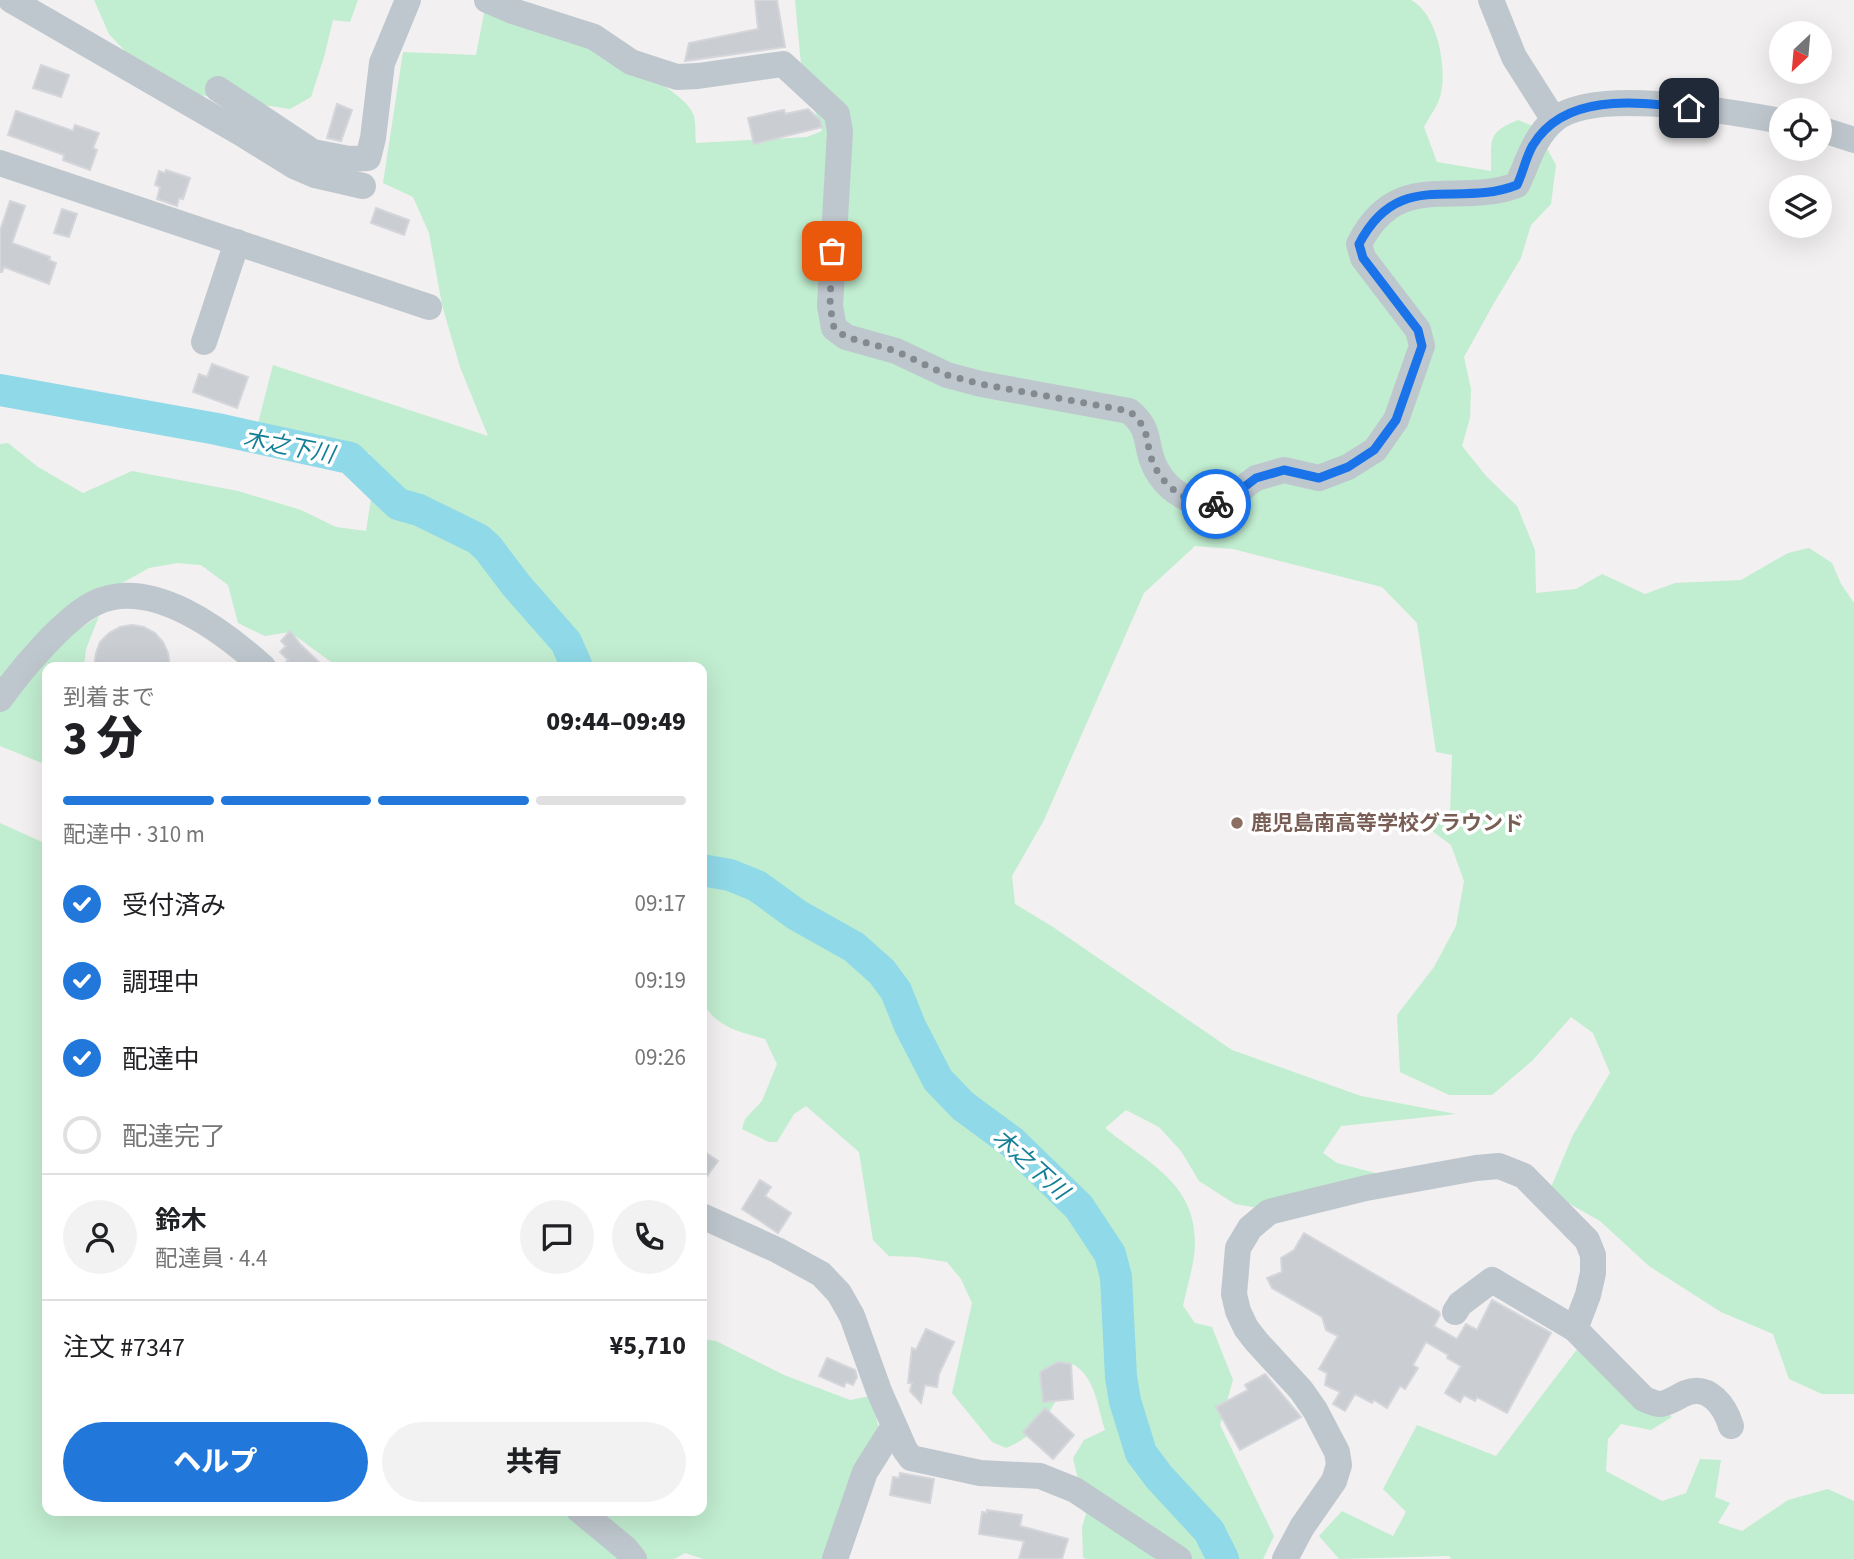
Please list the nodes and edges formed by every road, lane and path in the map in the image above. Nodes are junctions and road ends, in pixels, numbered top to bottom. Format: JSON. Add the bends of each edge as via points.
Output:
{"nodes":[{"id":1,"x":11,"y":0,"type":"edge"},
{"id":2,"x":408,"y":0,"type":"edge"},
{"id":3,"x":487,"y":0,"type":"edge"},
{"id":4,"x":1491,"y":0,"type":"edge"},
{"id":5,"x":218,"y":89,"type":"dead end"},
{"id":6,"x":1769,"y":119,"type":"edge"},
{"id":7,"x":1554,"y":120,"type":"junction"},
{"id":8,"x":1832,"y":133,"type":"edge"},
{"id":9,"x":1854,"y":140,"type":"edge"},
{"id":10,"x":0,"y":163,"type":"edge"},
{"id":11,"x":363,"y":186,"type":"dead end"},
{"id":12,"x":237,"y":242,"type":"junction"},
{"id":13,"x":429,"y":307,"type":"dead end"},
{"id":14,"x":204,"y":342,"type":"dead end"},
{"id":15,"x":257,"y":662,"type":"edge"},
{"id":16,"x":0,"y":699,"type":"edge"},
{"id":17,"x":707,"y":1218,"type":"edge"},
{"id":18,"x":1455,"y":1312,"type":"dead end"},
{"id":19,"x":1575,"y":1329,"type":"junction"},
{"id":20,"x":894,"y":1426,"type":"junction"},
{"id":21,"x":1731,"y":1426,"type":"dead end"},
{"id":22,"x":586,"y":1516,"type":"edge"},
{"id":23,"x":634,"y":1559,"type":"edge"},
{"id":24,"x":835,"y":1559,"type":"edge"},
{"id":25,"x":1179,"y":1559,"type":"edge"},
{"id":26,"x":1285,"y":1559,"type":"edge"}],
"edges":[{"from":1,"to":11,"type":"street","via":[[294,166]]},
{"from":2,"to":5,"type":"street","via":[[383,63],[368,158],[313,152]]},
{"from":3,"to":7,"type":"street","via":[[594,37],[631,62],[677,77],[783,64],[837,114],[840,132],[830,306],[834,328],[846,337],[896,351],[947,375],[1129,411],[1141,421],[1155,467],[1170,488],[1207,507],[1231,497],[1256,478],[1284,470],[1319,478],[1374,450],[1396,420],[1422,346],[1418,330],[1363,258],[1359,244],[1368,226],[1396,203],[1420,194],[1502,191],[1517,185],[1533,145]]},
{"from":4,"to":7,"type":"street","via":[[1514,57]]},
{"from":6,"to":7,"type":"street","via":[[1640,102],[1573,110]]},
{"from":8,"to":9,"type":"street"},
{"from":10,"to":12,"type":"street"},
{"from":12,"to":13,"type":"street"},
{"from":12,"to":14,"type":"street"},
{"from":15,"to":16,"type":"street","via":[[184,611],[158,599],[128,595],[96,603],[75,617]]},
{"from":17,"to":20,"type":"street","via":[[821,1274],[839,1293]]},
{"from":18,"to":19,"type":"street","via":[[1492,1280]]},
{"from":19,"to":21,"type":"street","via":[[1644,1399],[1664,1404],[1689,1391],[1701,1391],[1714,1397],[1727,1412]]},
{"from":19,"to":26,"type":"street","via":[[1593,1273],[1587,1240],[1524,1176],[1499,1166],[1366,1188],[1269,1212],[1250,1228],[1238,1248],[1234,1294],[1238,1311],[1256,1341],[1315,1410],[1339,1465]]},
{"from":20,"to":24,"type":"street","via":[[865,1472]]},
{"from":20,"to":25,"type":"street","via":[[911,1458],[979,1473],[1040,1476],[1075,1490]]},
{"from":22,"to":23,"type":"street"}]}
